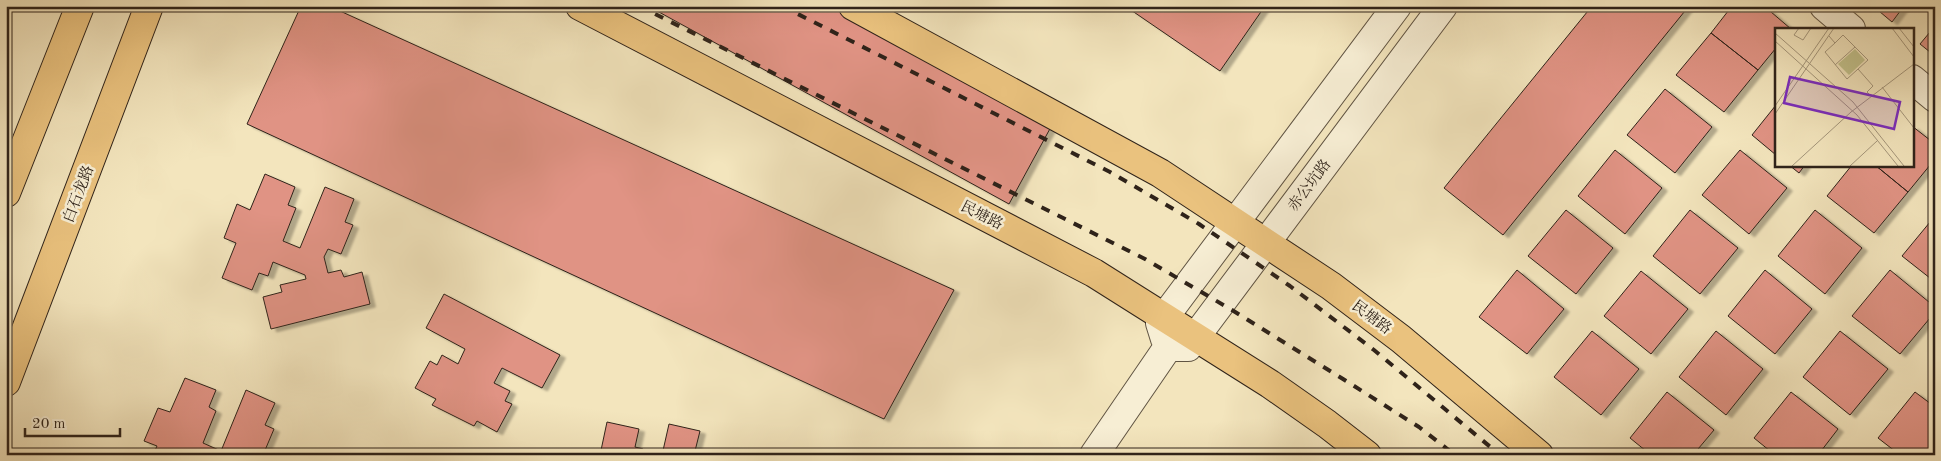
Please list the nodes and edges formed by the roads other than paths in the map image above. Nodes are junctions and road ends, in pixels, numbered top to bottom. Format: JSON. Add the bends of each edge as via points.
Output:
{"nodes":[{"id":1,"x":80,"y":6,"type":"edge"},
{"id":2,"x":149,"y":6,"type":"edge"},
{"id":3,"x":580,"y":6,"type":"edge"},
{"id":4,"x":853,"y":6,"type":"edge"},
{"id":5,"x":1397,"y":6,"type":"edge"},
{"id":6,"x":1443,"y":6,"type":"edge"},
{"id":7,"x":1824,"y":6,"type":"edge"},
{"id":8,"x":1850,"y":28,"type":"edge"},
{"id":9,"x":1914,"y":81,"type":"edge"},
{"id":10,"x":1935,"y":98,"type":"edge"},
{"id":11,"x":6,"y":193,"type":"edge"},
{"id":12,"x":1235,"y":222,"type":"junction"},
{"id":13,"x":1266,"y":243,"type":"junction"},
{"id":14,"x":1164,"y":317,"type":"junction"},
{"id":15,"x":1196,"y":338,"type":"junction"},
{"id":16,"x":1168,"y":347,"type":"junction"},
{"id":17,"x":6,"y":382,"type":"edge"},
{"id":18,"x":1094,"y":455,"type":"edge"},
{"id":19,"x":1367,"y":455,"type":"edge"},
{"id":20,"x":1539,"y":455,"type":"edge"}],
"edges":[{"from":1,"to":11,"type":"main road"},
{"from":2,"to":17,"type":"main road","name":"白石龙路"},
{"from":3,"to":14,"type":"main road","name":"民塘路","via":[[1094,273]]},
{"from":4,"to":12,"type":"main road","name":"民塘路","via":[[1160,173]]},
{"from":5,"to":12,"type":"street"},
{"from":6,"to":13,"type":"street","name":"赤公坑路"},
{"from":7,"to":8,"type":"street"},
{"from":9,"to":10,"type":"street"},
{"from":12,"to":13,"type":"main road","name":"民塘路"},
{"from":12,"to":14,"type":"street"},
{"from":13,"to":15,"type":"street","name":"赤公坑路"},
{"from":13,"to":20,"type":"main road","name":"民塘路","via":[[1331,286],[1401,339]]},
{"from":14,"to":15,"type":"main road","name":"民塘路"},
{"from":14,"to":16,"type":"street","via":[[1160,322]]},
{"from":15,"to":16,"type":"street","via":[[1188,347]]},
{"from":15,"to":19,"type":"main road","name":"民塘路","via":[[1278,390]]},
{"from":16,"to":18,"type":"street"}]}
